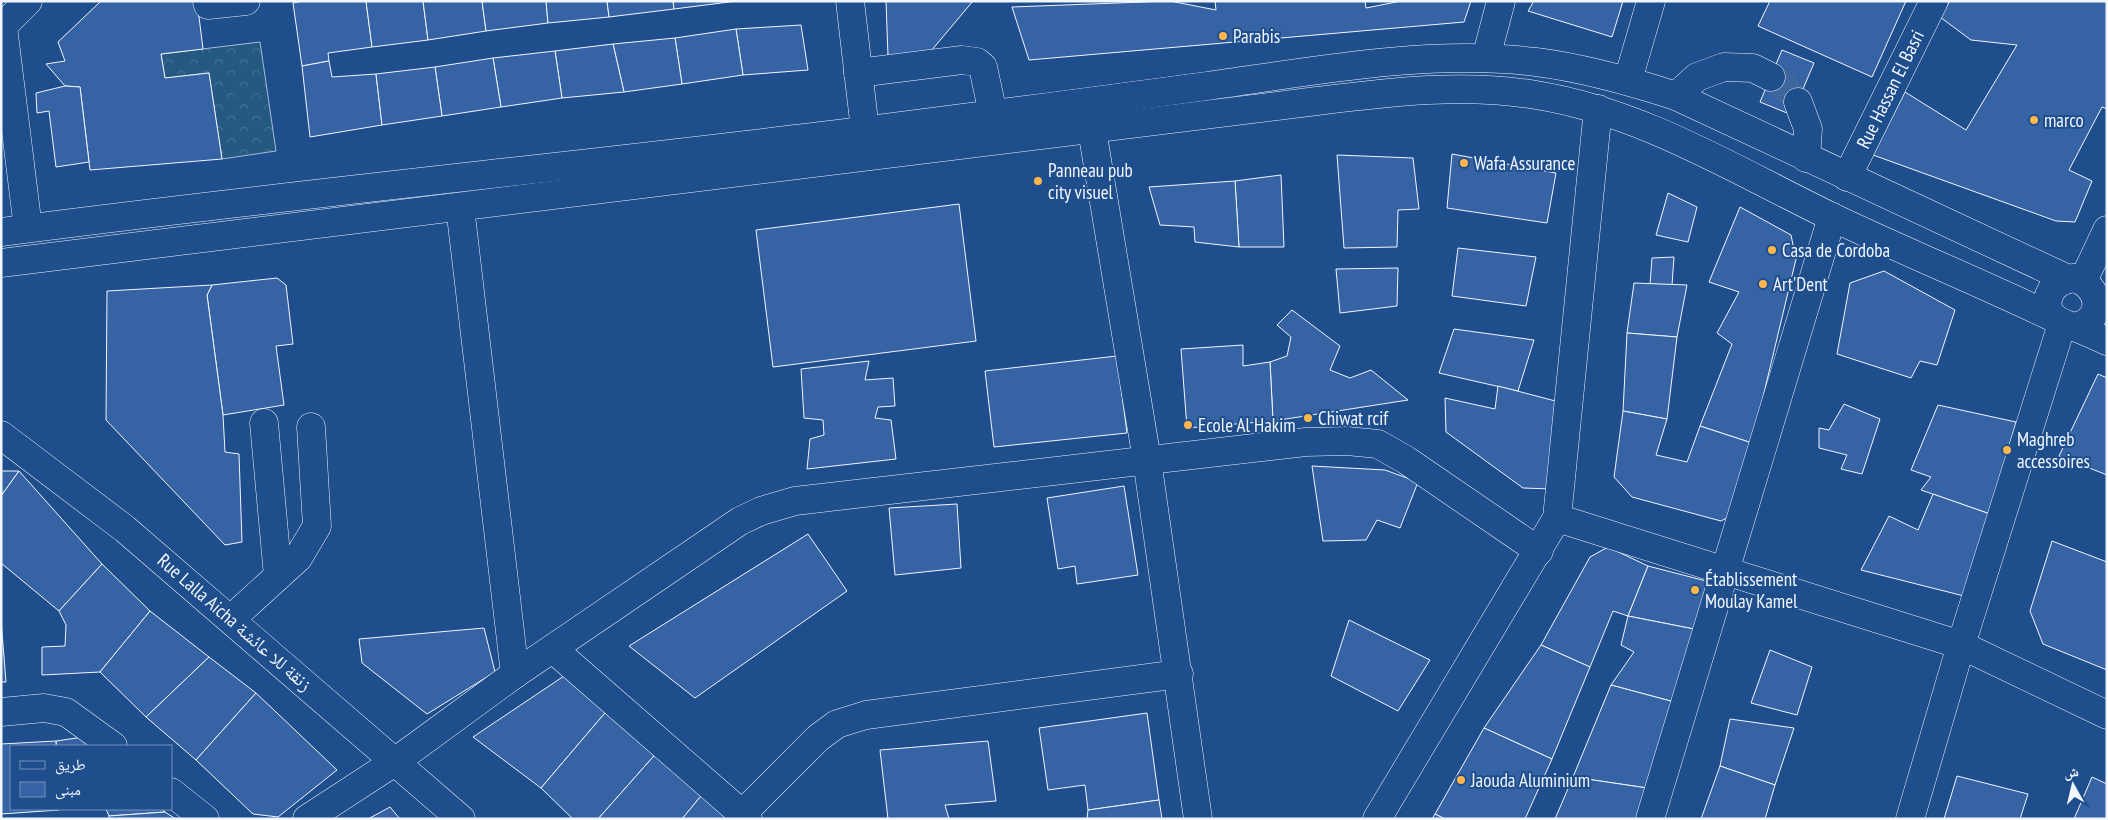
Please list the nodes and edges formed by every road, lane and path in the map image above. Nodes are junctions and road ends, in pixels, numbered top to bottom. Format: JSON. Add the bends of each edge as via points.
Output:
{"nodes":[{"id":1,"x":28,"y":1,"type":"edge"},
{"id":2,"x":207,"y":1,"type":"edge"},
{"id":3,"x":246,"y":1,"type":"edge"},
{"id":4,"x":850,"y":1,"type":"edge"},
{"id":5,"x":1501,"y":1,"type":"edge"},
{"id":6,"x":1651,"y":1,"type":"edge"},
{"id":7,"x":1934,"y":1,"type":"edge"},
{"id":8,"x":2,"y":28,"type":"edge"},
{"id":9,"x":1486,"y":58,"type":"junction"},
{"id":10,"x":858,"y":73,"type":"junction"},
{"id":11,"x":1771,"y":77,"type":"tunnel mouth"},
{"id":12,"x":1628,"y":80,"type":"junction"},
{"id":13,"x":1676,"y":96,"type":"junction"},
{"id":14,"x":1798,"y":102,"type":"tunnel mouth"},
{"id":15,"x":7,"y":105,"type":"edge"},
{"id":16,"x":1598,"y":109,"type":"junction"},
{"id":17,"x":993,"y":114,"type":"junction"},
{"id":18,"x":865,"y":130,"type":"junction"},
{"id":19,"x":1092,"y":130,"type":"junction"},
{"id":20,"x":1806,"y":158,"type":"junction"},
{"id":21,"x":1847,"y":177,"type":"junction"},
{"id":22,"x":460,"y":207,"type":"junction"},
{"id":23,"x":1832,"y":217,"type":"junction"},
{"id":24,"x":28,"y":228,"type":"junction"},
{"id":25,"x":2107,"y":230,"type":"edge"},
{"id":26,"x":1,"y":232,"type":"edge"},
{"id":27,"x":1,"y":263,"type":"edge"},
{"id":28,"x":2088,"y":287,"type":"edge"},
{"id":29,"x":2062,"y":322,"type":"junction"},
{"id":30,"x":2107,"y":341,"type":"edge"},
{"id":31,"x":264,"y":423,"type":"dead end"},
{"id":32,"x":311,"y":427,"type":"dead end"},
{"id":33,"x":1,"y":434,"type":"edge"},
{"id":34,"x":1147,"y":460,"type":"junction"},
{"id":35,"x":1557,"y":518,"type":"junction"},
{"id":36,"x":1539,"y":551,"type":"junction"},
{"id":37,"x":1725,"y":569,"type":"junction"},
{"id":38,"x":278,"y":576,"type":"junction"},
{"id":39,"x":231,"y":619,"type":"junction"},
{"id":40,"x":1961,"y":645,"type":"junction"},
{"id":41,"x":552,"y":649,"type":"junction"},
{"id":42,"x":515,"y":674,"type":"junction"},
{"id":43,"x":1179,"y":674,"type":"junction"},
{"id":44,"x":1,"y":712,"type":"edge"},
{"id":45,"x":2107,"y":715,"type":"edge"},
{"id":46,"x":112,"y":745,"type":"edge"},
{"id":47,"x":396,"y":761,"type":"junction"},
{"id":48,"x":172,"y":793,"type":"edge"},
{"id":49,"x":745,"y":816,"type":"edge"},
{"id":50,"x":205,"y":819,"type":"edge"},
{"id":51,"x":307,"y":819,"type":"edge"},
{"id":52,"x":461,"y":819,"type":"edge"},
{"id":53,"x":1198,"y":819,"type":"edge"},
{"id":54,"x":1377,"y":819,"type":"edge"},
{"id":55,"x":1650,"y":819,"type":"edge"},
{"id":56,"x":1910,"y":819,"type":"edge"}],
"edges":[{"from":1,"to":8,"type":"street"},
{"from":2,"to":3,"type":"street","via":[[208,6]]},
{"from":4,"to":10,"type":"street"},
{"from":5,"to":9,"type":"street"},
{"from":6,"to":12,"type":"street"},
{"from":7,"to":21,"type":"street","name":"Rue Hassan El Basri"},
{"from":8,"to":15,"type":"street"},
{"from":9,"to":12,"type":"street","via":[[1579,68]]},
{"from":9,"to":17,"type":"street","via":[[1441,58],[1319,71]]},
{"from":10,"to":17,"type":"street","via":[[962,60],[977,62],[983,67]]},
{"from":10,"to":18,"type":"street"},
{"from":11,"to":13,"type":"street","via":[[1753,68],[1724,67],[1697,77]]},
{"from":12,"to":13,"type":"street"},
{"from":13,"to":20,"type":"street"},
{"from":14,"to":20,"type":"street","via":[[1808,129]]},
{"from":15,"to":24,"type":"street"},
{"from":16,"to":19,"type":"street","via":[[1537,95],[1437,88]]},
{"from":16,"to":23,"type":"street","via":[[1651,127]]},
{"from":16,"to":35,"type":"street"},
{"from":17,"to":18,"type":"street"},
{"from":18,"to":24,"type":"street"},
{"from":19,"to":22,"type":"street"},
{"from":19,"to":34,"type":"street"},
{"from":20,"to":21,"type":"street"},
{"from":21,"to":28,"type":"street"},
{"from":22,"to":27,"type":"street"},
{"from":22,"to":42,"type":"street"},
{"from":23,"to":29,"type":"street"},
{"from":23,"to":37,"type":"street"},
{"from":24,"to":26,"type":"street"},
{"from":25,"to":28,"type":"street"},
{"from":28,"to":29,"type":"street","via":[[2097,305],[2095,312],[2086,322]]},
{"from":28,"to":29,"type":"street","via":[[2058,283],[2049,296],[2049,310]]},
{"from":29,"to":30,"type":"street"},
{"from":29,"to":40,"type":"street"},
{"from":31,"to":38,"type":"street"},
{"from":32,"to":38,"type":"street","via":[[316,526],[298,558]]},
{"from":33,"to":39,"type":"street","name":"Rue Lalla Aicha زنقة للا عائشة","via":[[126,529]]},
{"from":34,"to":36,"type":"street","via":[[1306,442],[1378,444]]},
{"from":34,"to":41,"type":"street","via":[[794,501],[774,506],[740,521]]},
{"from":34,"to":43,"type":"street"},
{"from":35,"to":36,"type":"street"},
{"from":35,"to":37,"type":"street"},
{"from":36,"to":54,"type":"street"},
{"from":37,"to":40,"type":"street"},
{"from":37,"to":55,"type":"street"},
{"from":38,"to":39,"type":"street"},
{"from":39,"to":47,"type":"street","name":"Rue Lalla Aicha زنقة للا عائشة"},
{"from":40,"to":45,"type":"street"},
{"from":40,"to":56,"type":"street"},
{"from":41,"to":42,"type":"street"},
{"from":41,"to":49,"type":"street"},
{"from":42,"to":47,"type":"street"},
{"from":43,"to":49,"type":"street","via":[[866,715],[837,724],[818,738]]},
{"from":43,"to":53,"type":"street"},
{"from":44,"to":46,"type":"street","via":[[44,708],[66,712]]},
{"from":47,"to":51,"type":"street"},
{"from":47,"to":52,"type":"street","name":"Rue Lalla Aicha زنقة للا عائشة"},
{"from":48,"to":50,"type":"street"}]}
